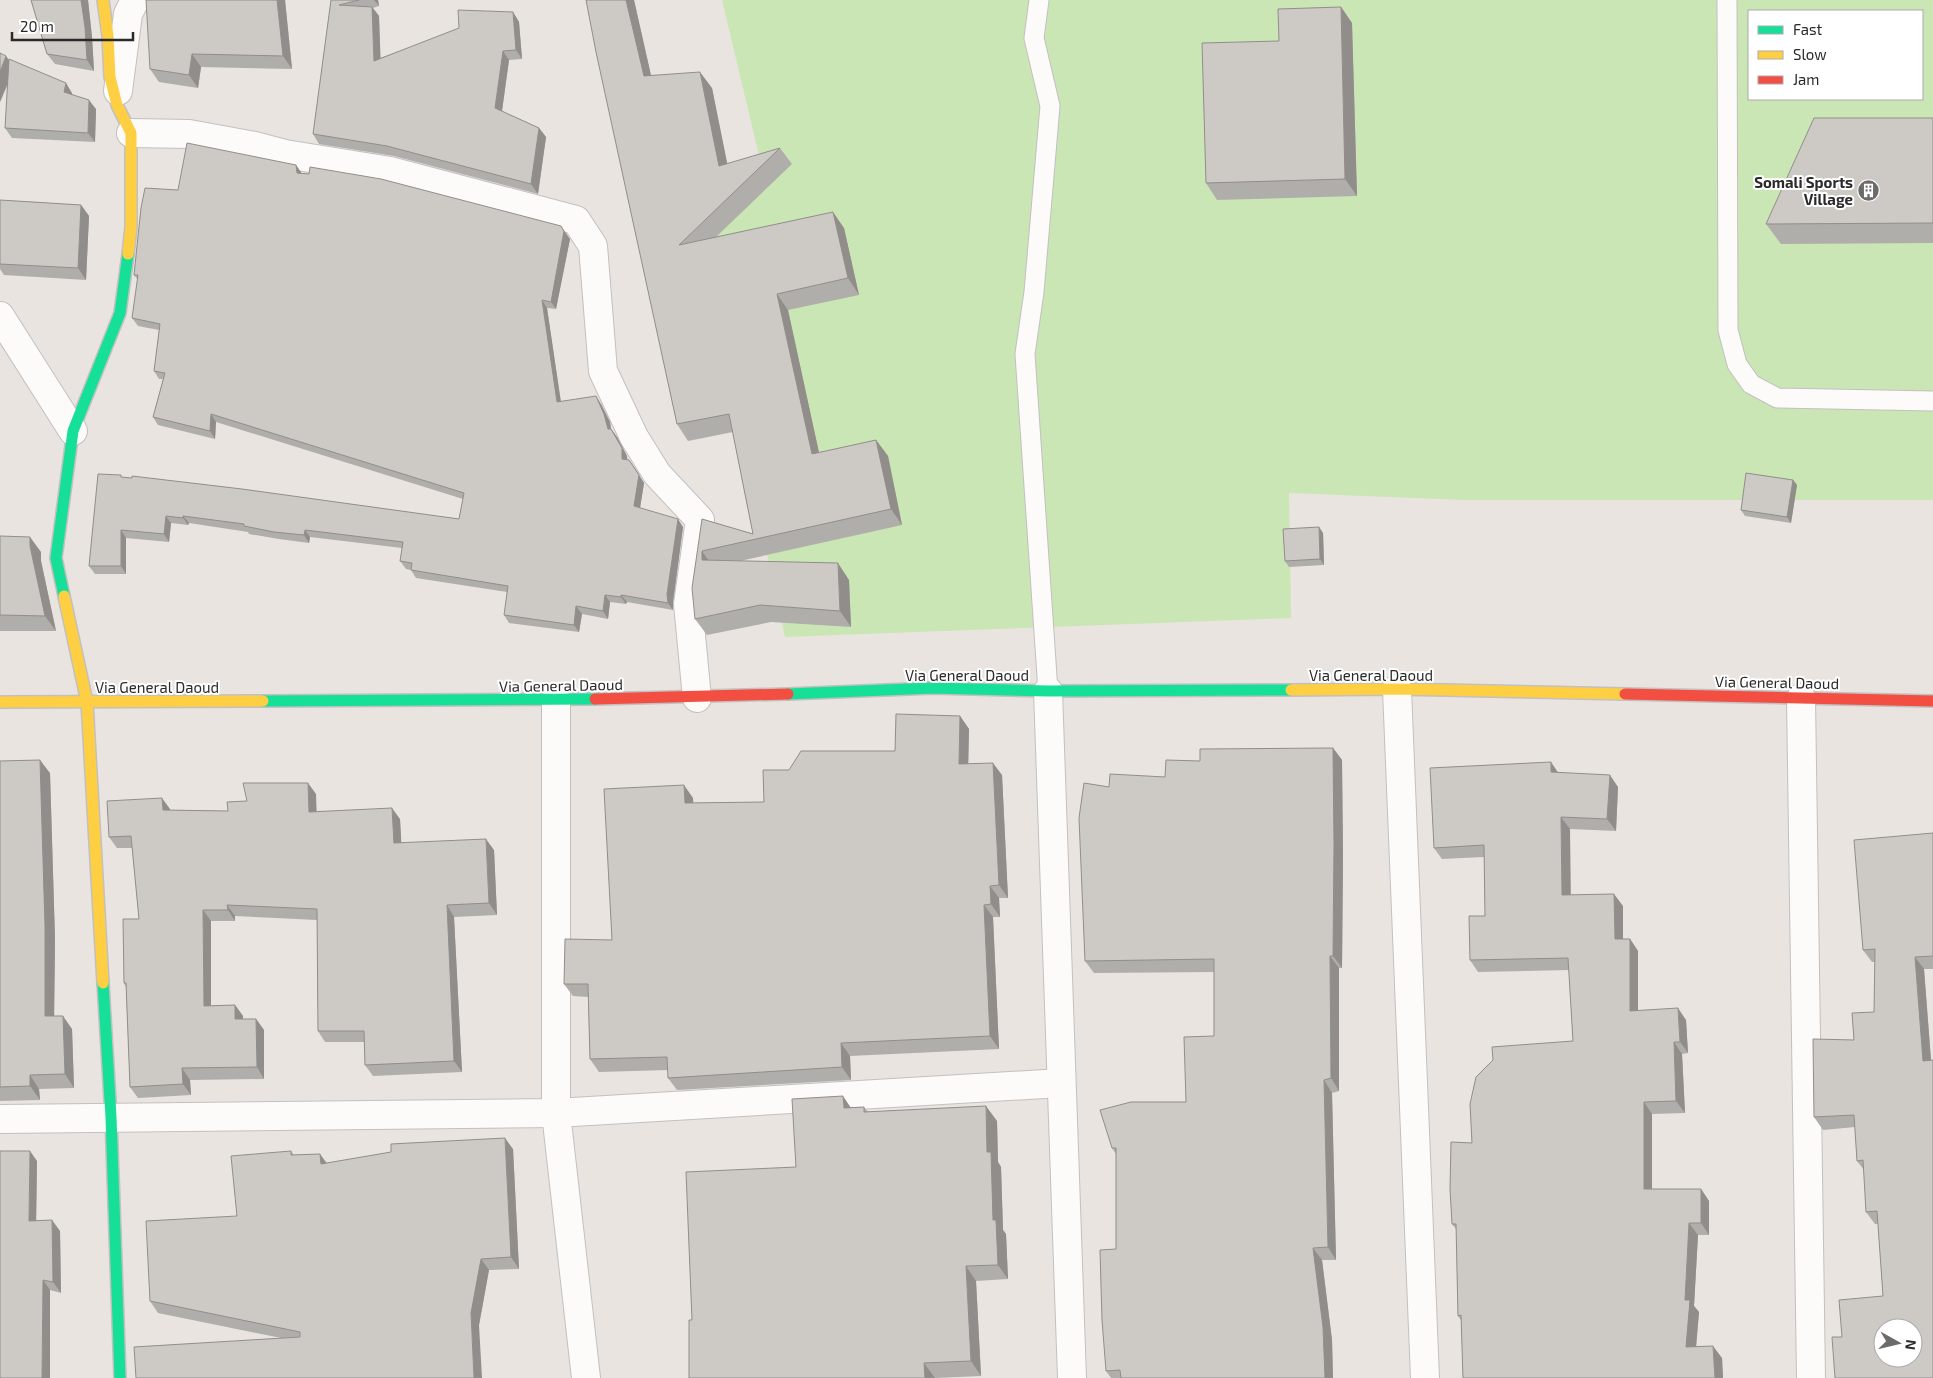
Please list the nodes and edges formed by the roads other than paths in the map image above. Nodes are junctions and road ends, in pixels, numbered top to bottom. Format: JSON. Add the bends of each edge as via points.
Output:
{"nodes":[{"id":1,"x":103,"y":0,"type":"edge"},
{"id":2,"x":135,"y":0,"type":"edge"},
{"id":3,"x":1039,"y":0,"type":"edge"},
{"id":4,"x":1727,"y":0,"type":"edge"},
{"id":5,"x":117,"y":105,"type":"junction"},
{"id":6,"x":131,"y":133,"type":"junction"},
{"id":7,"x":0,"y":316,"type":"edge"},
{"id":8,"x":1933,"y":401,"type":"edge"},
{"id":9,"x":73,"y":431,"type":"junction"},
{"id":10,"x":1397,"y":689,"type":"junction"},
{"id":11,"x":1048,"y":691,"type":"junction"},
{"id":12,"x":697,"y":698,"type":"junction"},
{"id":13,"x":1801,"y":698,"type":"junction"},
{"id":14,"x":556,"y":700,"type":"junction"},
{"id":15,"x":1933,"y":701,"type":"edge"},
{"id":16,"x":0,"y":702,"type":"edge"},
{"id":17,"x":87,"y":702,"type":"junction"},
{"id":18,"x":1061,"y":1083,"type":"junction"},
{"id":19,"x":556,"y":1113,"type":"junction"},
{"id":20,"x":111,"y":1117,"type":"junction"},
{"id":21,"x":0,"y":1119,"type":"edge"},
{"id":22,"x":120,"y":1378,"type":"edge"},
{"id":23,"x":586,"y":1378,"type":"edge"},
{"id":24,"x":1072,"y":1378,"type":"edge"},
{"id":25,"x":1425,"y":1378,"type":"edge"},
{"id":26,"x":1811,"y":1378,"type":"edge"}],
"edges":[{"from":1,"to":5,"type":"main road","via":[[110,77]]},
{"from":2,"to":5,"type":"street","via":[[128,14]]},
{"from":3,"to":11,"type":"lane","via":[[1034,38],[1050,106],[1034,292],[1025,354]]},
{"from":4,"to":8,"type":"lane","via":[[1728,330],[1737,364],[1752,384],[1777,398]]},
{"from":5,"to":6,"type":"main road"},
{"from":6,"to":9,"type":"main road","via":[[131,227],[120,313]]},
{"from":6,"to":12,"type":"street","via":[[189,134],[390,171],[576,220],[592,246],[603,371],[634,437],[657,474],[700,520],[688,604]]},
{"from":7,"to":9,"type":"street"},
{"from":9,"to":17,"type":"main road","via":[[56,558]]},
{"from":10,"to":11,"type":"main road","name":"Via General Daoud"},
{"from":10,"to":13,"type":"main road","name":"Via General Daoud"},
{"from":10,"to":25,"type":"street"},
{"from":11,"to":12,"type":"main road","name":"Via General Daoud","via":[[933,688]]},
{"from":11,"to":18,"type":"street"},
{"from":12,"to":14,"type":"main road","name":"Via General Daoud"},
{"from":13,"to":15,"type":"main road","name":"Via General Daoud"},
{"from":13,"to":26,"type":"street"},
{"from":14,"to":17,"type":"main road","name":"Via General Daoud"},
{"from":14,"to":19,"type":"street"},
{"from":16,"to":17,"type":"main road","name":"Via General Daoud"},
{"from":17,"to":20,"type":"main road"},
{"from":18,"to":19,"type":"street"},
{"from":18,"to":24,"type":"street"},
{"from":19,"to":20,"type":"street"},
{"from":19,"to":23,"type":"street"},
{"from":20,"to":21,"type":"street"},
{"from":20,"to":22,"type":"main road"}]}
